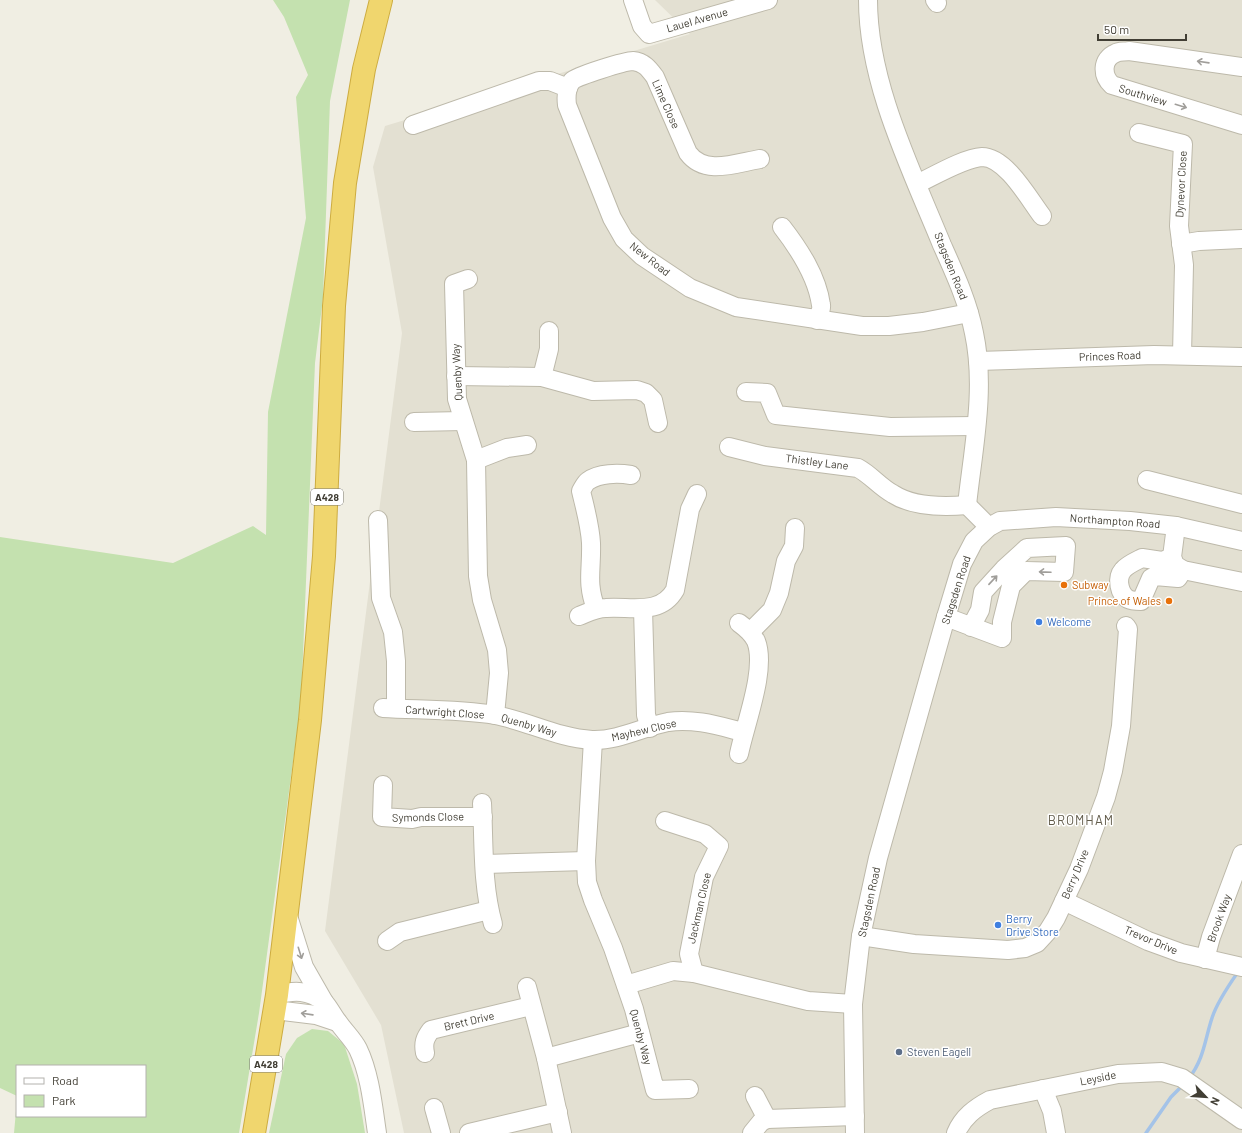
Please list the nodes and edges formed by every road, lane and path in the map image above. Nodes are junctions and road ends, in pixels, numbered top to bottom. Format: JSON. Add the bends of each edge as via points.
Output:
{"nodes":[{"id":1,"x":381,"y":0,"type":"edge"},
{"id":2,"x":633,"y":0,"type":"edge"},
{"id":3,"x":768,"y":0,"type":"edge"},
{"id":4,"x":868,"y":0,"type":"edge"},
{"id":5,"x":1242,"y":67,"type":"edge"},
{"id":6,"x":568,"y":88,"type":"junction"},
{"id":7,"x":413,"y":125,"type":"dead end"},
{"id":8,"x":1242,"y":125,"type":"edge"},
{"id":9,"x":1139,"y":133,"type":"dead end"},
{"id":10,"x":760,"y":159,"type":"dead end"},
{"id":11,"x":917,"y":184,"type":"junction"},
{"id":12,"x":1042,"y":216,"type":"dead end"},
{"id":13,"x":782,"y":227,"type":"dead end"},
{"id":14,"x":1242,"y":239,"type":"edge"},
{"id":15,"x":1181,"y":244,"type":"junction"},
{"id":16,"x":468,"y":279,"type":"dead end"},
{"id":17,"x":969,"y":313,"type":"junction"},
{"id":18,"x":817,"y":320,"type":"junction"},
{"id":19,"x":549,"y":330,"type":"dead end"},
{"id":20,"x":1182,"y":355,"type":"junction"},
{"id":21,"x":1242,"y":357,"type":"edge"},
{"id":22,"x":978,"y":361,"type":"junction"},
{"id":23,"x":456,"y":376,"type":"junction"},
{"id":24,"x":542,"y":378,"type":"junction"},
{"id":25,"x":746,"y":392,"type":"dead end"},
{"id":26,"x":463,"y":421,"type":"junction"},
{"id":27,"x":414,"y":422,"type":"dead end"},
{"id":28,"x":658,"y":423,"type":"dead end"},
{"id":29,"x":975,"y":426,"type":"junction"},
{"id":30,"x":527,"y":445,"type":"dead end"},
{"id":31,"x":729,"y":446,"type":"dead end"},
{"id":32,"x":476,"y":460,"type":"junction"},
{"id":33,"x":631,"y":475,"type":"dead end"},
{"id":34,"x":1147,"y":480,"type":"dead end"},
{"id":35,"x":697,"y":494,"type":"dead end"},
{"id":36,"x":1242,"y":504,"type":"edge"},
{"id":37,"x":967,"y":505,"type":"junction"},
{"id":38,"x":378,"y":520,"type":"dead end"},
{"id":39,"x":1176,"y":526,"type":"junction"},
{"id":40,"x":989,"y":527,"type":"junction"},
{"id":41,"x":795,"y":528,"type":"dead end"},
{"id":42,"x":1242,"y":540,"type":"edge"},
{"id":43,"x":1242,"y":582,"type":"edge"},
{"id":44,"x":596,"y":609,"type":"junction"},
{"id":45,"x":643,"y":609,"type":"junction"},
{"id":46,"x":578,"y":616,"type":"dead end"},
{"id":47,"x":946,"y":617,"type":"junction"},
{"id":48,"x":1126,"y":626,"type":"dead end"},
{"id":49,"x":971,"y":627,"type":"junction"},
{"id":50,"x":495,"y":715,"type":"junction"},
{"id":51,"x":650,"y":728,"type":"junction"},
{"id":52,"x":743,"y":732,"type":"junction"},
{"id":53,"x":593,"y":740,"type":"junction"},
{"id":54,"x":739,"y":754,"type":"dead end"},
{"id":55,"x":383,"y":785,"type":"dead end"},
{"id":56,"x":665,"y":821,"type":"dead end"},
{"id":57,"x":1242,"y":854,"type":"edge"},
{"id":58,"x":586,"y":861,"type":"junction"},
{"id":59,"x":485,"y":864,"type":"junction"},
{"id":60,"x":1064,"y":901,"type":"junction"},
{"id":61,"x":288,"y":916,"type":"junction"},
{"id":62,"x":861,"y":936,"type":"junction"},
{"id":63,"x":385,"y":941,"type":"dead end"},
{"id":64,"x":1205,"y":959,"type":"junction"},
{"id":65,"x":1235,"y":966,"type":"edge"},
{"id":66,"x":694,"y":973,"type":"junction"},
{"id":67,"x":626,"y":985,"type":"junction"},
{"id":68,"x":527,"y":987,"type":"dead end"},
{"id":69,"x":276,"y":1002,"type":"junction"},
{"id":70,"x":324,"y":1003,"type":"junction"},
{"id":71,"x":853,"y":1004,"type":"junction"},
{"id":72,"x":531,"y":1006,"type":"junction"},
{"id":73,"x":337,"y":1022,"type":"junction"},
{"id":74,"x":640,"y":1033,"type":"junction"},
{"id":75,"x":425,"y":1053,"type":"dead end"},
{"id":76,"x":546,"y":1058,"type":"junction"},
{"id":77,"x":689,"y":1089,"type":"dead end"},
{"id":78,"x":1043,"y":1089,"type":"junction"},
{"id":79,"x":755,"y":1096,"type":"dead end"},
{"id":80,"x":434,"y":1108,"type":"dead end"},
{"id":81,"x":558,"y":1112,"type":"junction"},
{"id":82,"x":767,"y":1119,"type":"junction"},
{"id":83,"x":1242,"y":1120,"type":"edge"},
{"id":84,"x":855,"y":1125,"type":"edge"},
{"id":85,"x":254,"y":1133,"type":"edge"},
{"id":86,"x":377,"y":1133,"type":"edge"},
{"id":87,"x":441,"y":1133,"type":"edge"},
{"id":88,"x":469,"y":1133,"type":"edge"},
{"id":89,"x":562,"y":1133,"type":"edge"},
{"id":90,"x":752,"y":1133,"type":"edge"},
{"id":91,"x":956,"y":1133,"type":"edge"},
{"id":92,"x":1056,"y":1133,"type":"edge"}],
"edges":[{"from":1,"to":61,"type":"highway","number":"A428","via":[[364,69],[345,183],[334,306],[324,556],[310,720]]},
{"from":2,"to":3,"type":"street","name":"Lauel Avenue","via":[[642,26],[649,34]]},
{"from":4,"to":11,"type":"street","name":"Stagsden Road","via":[[878,77]]},
{"from":5,"to":8,"type":"street","name":"Southview","one_way":true,"via":[[1129,51],[1115,53],[1104,67],[1104,74],[1112,85]]},
{"from":6,"to":7,"type":"street","via":[[550,81],[539,81]]},
{"from":6,"to":10,"type":"street","name":"Lime Close","via":[[572,81],[585,74],[632,61],[641,63],[648,67],[655,77],[693,160],[709,167],[737,171]]},
{"from":6,"to":18,"type":"street","name":"New Road","via":[[567,105],[612,218],[624,239],[642,256],[690,288],[736,307]]},
{"from":9,"to":15,"type":"street","name":"Dynevor Close","via":[[1183,144],[1178,226]]},
{"from":11,"to":12,"type":"street","via":[[966,161],[982,157],[994,160],[1009,172]]},
{"from":11,"to":17,"type":"street","name":"Stagsden Road"},
{"from":13,"to":18,"type":"street","via":[[799,250],[814,280],[822,306]]},
{"from":14,"to":15,"type":"street"},
{"from":15,"to":20,"type":"street","name":"Dynevor Close","via":[[1184,265]]},
{"from":16,"to":23,"type":"street","name":"Quenby Way","via":[[454,284]]},
{"from":17,"to":18,"type":"street","name":"New Road","via":[[889,326],[862,326]]},
{"from":17,"to":22,"type":"street","name":"Stagsden Road"},
{"from":19,"to":24,"type":"street","via":[[549,349]]},
{"from":20,"to":21,"type":"street","name":"Princes Road"},
{"from":20,"to":22,"type":"street","name":"Princes Road"},
{"from":22,"to":29,"type":"street","name":"Stagsden Road"},
{"from":23,"to":24,"type":"street"},
{"from":23,"to":26,"type":"street","name":"Quenby Way","via":[[457,399]]},
{"from":24,"to":28,"type":"street","via":[[593,391],[637,390],[646,393],[653,400]]},
{"from":25,"to":29,"type":"street","via":[[767,394],[776,415],[890,427]]},
{"from":26,"to":27,"type":"street"},
{"from":26,"to":32,"type":"street","name":"Quenby Way"},
{"from":29,"to":37,"type":"street","name":"Stagsden Road"},
{"from":30,"to":32,"type":"street","via":[[507,448]]},
{"from":31,"to":37,"type":"street","name":"Thistley Lane","via":[[765,456],[858,468],[893,495],[915,503]]},
{"from":32,"to":50,"type":"street","name":"Quenby Way","via":[[478,576],[482,600],[497,650],[499,673]]},
{"from":33,"to":44,"type":"street","via":[[606,475],[588,481],[581,491],[591,543],[589,586]]},
{"from":34,"to":36,"type":"street"},
{"from":35,"to":45,"type":"street","via":[[690,509],[675,590],[662,604]]},
{"from":37,"to":40,"type":"street"},
{"from":38,"to":50,"type":"street","name":"Cartwright Close","via":[[381,598],[392,632],[396,661],[389,708]]},
{"from":39,"to":40,"type":"street","name":"Northampton Road","via":[[1056,517],[1000,522]]},
{"from":39,"to":42,"type":"street","name":"Northampton Road"},
{"from":39,"to":43,"type":"street","via":[[1178,563]]},
{"from":40,"to":47,"type":"street","name":"Stagsden Road","via":[[974,541],[962,564]]},
{"from":41,"to":52,"type":"street","via":[[800,549],[786,561],[779,593],[772,610],[745,628],[756,641],[760,669]]},
{"from":44,"to":45,"type":"street"},
{"from":44,"to":46,"type":"street"},
{"from":45,"to":51,"type":"street","via":[[646,715]]},
{"from":47,"to":49,"type":"street"},
{"from":47,"to":62,"type":"street","name":"Stagsden Road","via":[[878,858]]},
{"from":48,"to":60,"type":"street","name":"Berry Drive","via":[[1128,629],[1121,726],[1113,771],[1079,869]]},
{"from":49,"to":49,"type":"street","one_way":true,"via":[[980,610],[983,592],[1027,548],[1066,546],[1064,572],[1026,571],[1011,586],[1002,622],[1002,638]]},
{"from":50,"to":53,"type":"street","name":"Quenby Way"},
{"from":51,"to":52,"type":"street","name":"Mayhew Close","via":[[668,722],[684,721]]},
{"from":51,"to":53,"type":"street","name":"Mayhew Close"},
{"from":52,"to":54,"type":"street"},
{"from":53,"to":58,"type":"street","name":"Quenby Way"},
{"from":55,"to":59,"type":"street","name":"Symonds Close","via":[[382,817],[412,819],[482,810]]},
{"from":56,"to":66,"type":"street","name":"Jackman Close","via":[[705,834],[719,846],[704,877],[689,954]]},
{"from":57,"to":64,"type":"street","name":"Brook Way"},
{"from":58,"to":59,"type":"street"},
{"from":58,"to":67,"type":"street","name":"Quenby Way","via":[[587,882]]},
{"from":59,"to":63,"type":"street","name":"Symonds Close","via":[[491,917],[400,932]]},
{"from":60,"to":62,"type":"street","name":"Berry Drive","via":[[1048,931],[1037,942],[1025,948],[1008,950],[914,944]]},
{"from":60,"to":64,"type":"street","name":"Trevor Drive","via":[[1148,940]]},
{"from":61,"to":69,"type":"highway","number":"A428"},
{"from":61,"to":70,"type":"street","one_way":true,"via":[[304,967]]},
{"from":62,"to":71,"type":"street","name":"Stagsden Road"},
{"from":64,"to":65,"type":"street","name":"Trevor Drive"},
{"from":66,"to":67,"type":"street","via":[[673,971]]},
{"from":66,"to":71,"type":"street","via":[[808,1001]]},
{"from":67,"to":74,"type":"street","name":"Quenby Way"},
{"from":68,"to":72,"type":"street"},
{"from":69,"to":70,"type":"street","via":[[289,992],[300,991]]},
{"from":73,"to":69,"type":"street","one_way":true},
{"from":69,"to":85,"type":"highway","number":"A428"},
{"from":70,"to":73,"type":"street"},
{"from":71,"to":84,"type":"street","name":"Stagsden Road"},
{"from":72,"to":75,"type":"street","name":"Brett Drive","via":[[431,1030],[426,1037]]},
{"from":72,"to":76,"type":"street"},
{"from":73,"to":86,"type":"street","via":[[358,1048],[366,1070]]},
{"from":74,"to":76,"type":"street"},
{"from":74,"to":77,"type":"street","name":"Quenby Way","via":[[655,1090]]},
{"from":76,"to":81,"type":"street"},
{"from":78,"to":83,"type":"street","name":"Leyside","via":[[1118,1074],[1162,1072],[1187,1081]]},
{"from":78,"to":91,"type":"street","name":"Leyside","via":[[990,1100],[977,1106]]},
{"from":78,"to":92,"type":"street","via":[[1052,1111]]},
{"from":79,"to":82,"type":"street"},
{"from":80,"to":87,"type":"street"},
{"from":81,"to":88,"type":"street"},
{"from":81,"to":89,"type":"street"},
{"from":82,"to":84,"type":"street"},
{"from":82,"to":90,"type":"street"}]}
